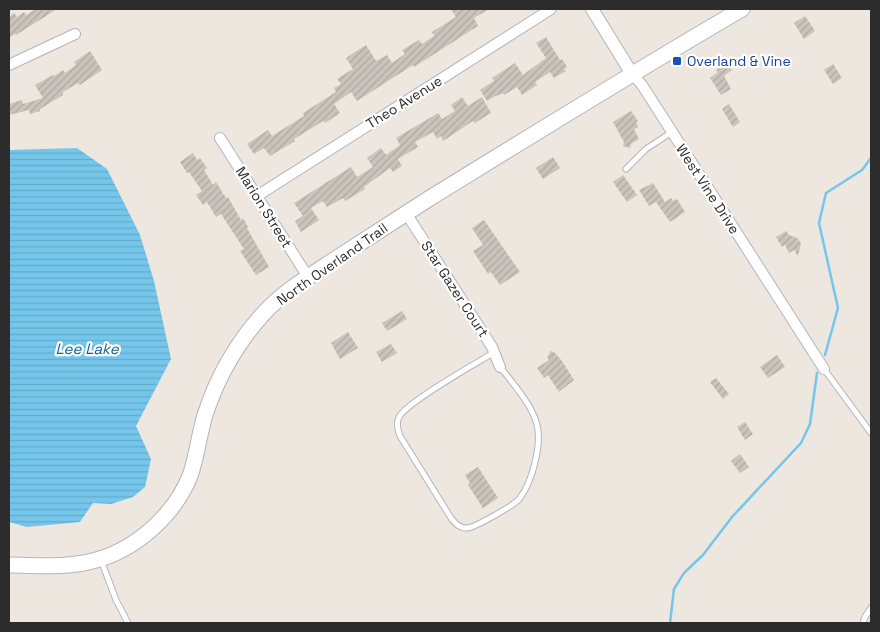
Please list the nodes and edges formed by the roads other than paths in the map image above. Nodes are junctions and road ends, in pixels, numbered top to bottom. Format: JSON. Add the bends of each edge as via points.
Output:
{"nodes":[{"id":1,"x":551,"y":9,"type":"edge"},
{"id":2,"x":592,"y":9,"type":"edge"},
{"id":3,"x":742,"y":9,"type":"edge"},
{"id":4,"x":75,"y":34,"type":"dead end"},
{"id":5,"x":9,"y":65,"type":"edge"},
{"id":6,"x":632,"y":74,"type":"junction"},
{"id":7,"x":672,"y":132,"type":"junction"},
{"id":8,"x":220,"y":138,"type":"dead end"},
{"id":9,"x":626,"y":169,"type":"dead end"},
{"id":10,"x":257,"y":196,"type":"junction"},
{"id":11,"x":406,"y":214,"type":"junction"},
{"id":12,"x":308,"y":277,"type":"junction"},
{"id":13,"x":493,"y":353,"type":"junction"},
{"id":14,"x":500,"y":367,"type":"joint"},
{"id":15,"x":824,"y":369,"type":"joint"},
{"id":16,"x":871,"y":433,"type":"edge"},
{"id":17,"x":100,"y":560,"type":"junction"},
{"id":18,"x":9,"y":565,"type":"edge"},
{"id":19,"x":871,"y":608,"type":"edge"},
{"id":20,"x":128,"y":623,"type":"edge"},
{"id":21,"x":863,"y":623,"type":"edge"}],
"edges":[{"from":1,"to":10,"type":"street","name":"Theo Avenue"},
{"from":2,"to":6,"type":"street","name":"West Vine Drive"},
{"from":3,"to":6,"type":"main road","name":"North Overland Trail"},
{"from":4,"to":5,"type":"street"},
{"from":6,"to":7,"type":"street","name":"West Vine Drive"},
{"from":6,"to":11,"type":"main road","name":"North Overland Trail"},
{"from":7,"to":9,"type":"lane","via":[[646,149]]},
{"from":7,"to":15,"type":"street","name":"West Vine Drive"},
{"from":8,"to":10,"type":"street","name":"Marion Street"},
{"from":10,"to":12,"type":"street","name":"Marion Street"},
{"from":11,"to":12,"type":"main road","name":"North Overland Trail"},
{"from":11,"to":13,"type":"street","name":"Star Gazer Court"},
{"from":12,"to":17,"type":"main road","name":"North Overland Trail","via":[[263,314],[221,375],[205,415],[197,455],[180,496],[140,540]]},
{"from":13,"to":14,"type":"street","name":"Star Gazer Court"},
{"from":13,"to":14,"type":"lane","via":[[411,405],[398,420],[400,436],[451,518],[463,528],[472,527],[518,501],[527,485],[539,443],[532,413]]},
{"from":15,"to":16,"type":"lane"},
{"from":17,"to":18,"type":"main road","name":"North Overland Trail","via":[[71,565]]},
{"from":17,"to":20,"type":"lane"},
{"from":19,"to":21,"type":"lane"}]}
